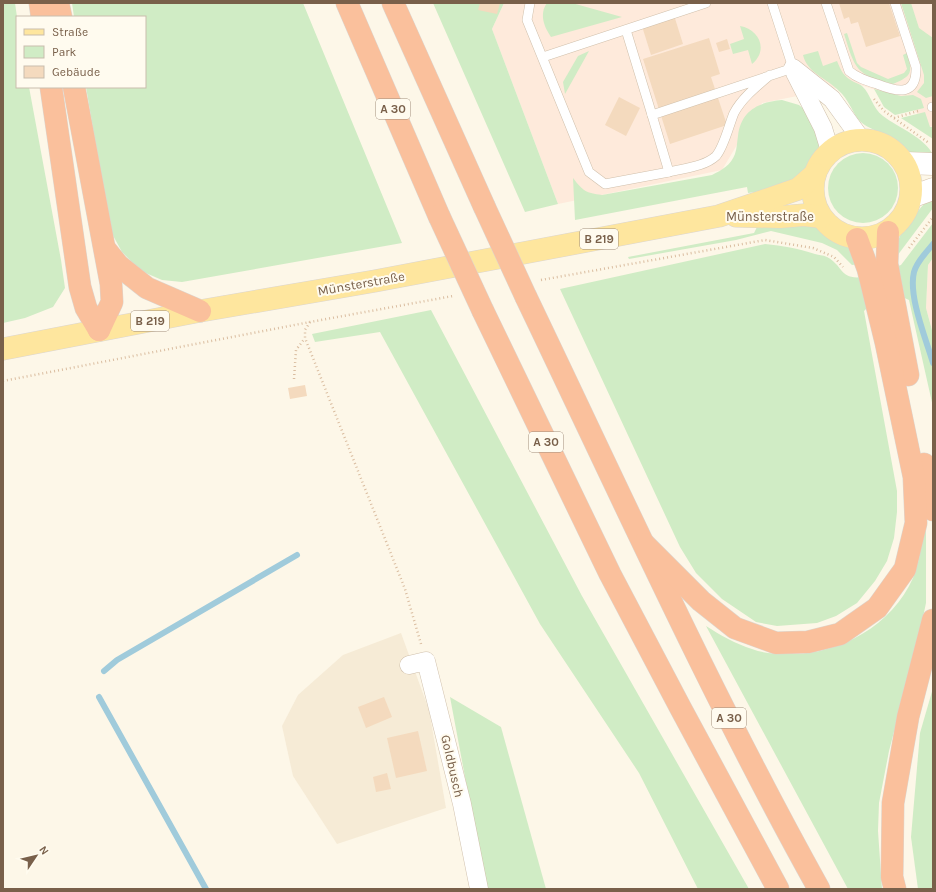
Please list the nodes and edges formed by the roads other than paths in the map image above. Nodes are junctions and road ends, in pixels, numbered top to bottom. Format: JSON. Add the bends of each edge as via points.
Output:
{"nodes":[{"id":1,"x":40,"y":3,"type":"edge"},
{"id":2,"x":58,"y":3,"type":"edge"},
{"id":3,"x":347,"y":3,"type":"edge"},
{"id":4,"x":393,"y":3,"type":"edge"},
{"id":5,"x":530,"y":3,"type":"edge"},
{"id":6,"x":706,"y":3,"type":"edge"},
{"id":7,"x":772,"y":3,"type":"edge"},
{"id":8,"x":826,"y":3,"type":"edge"},
{"id":9,"x":895,"y":3,"type":"edge"},
{"id":10,"x":42,"y":16,"type":"edge"},
{"id":11,"x":61,"y":16,"type":"edge"},
{"id":12,"x":626,"y":30,"type":"junction"},
{"id":13,"x":543,"y":57,"type":"junction"},
{"id":14,"x":793,"y":68,"type":"junction"},
{"id":15,"x":770,"y":75,"type":"junction"},
{"id":16,"x":51,"y":88,"type":"edge"},
{"id":17,"x":74,"y":88,"type":"edge"},
{"id":18,"x":652,"y":115,"type":"junction"},
{"id":19,"x":861,"y":139,"type":"junction"},
{"id":20,"x":830,"y":151,"type":"junction"},
{"id":21,"x":905,"y":163,"type":"junction"},
{"id":22,"x":933,"y":164,"type":"edge"},
{"id":23,"x":669,"y":172,"type":"junction"},
{"id":24,"x":815,"y":174,"type":"junction"},
{"id":25,"x":933,"y":188,"type":"edge"},
{"id":26,"x":911,"y":197,"type":"junction"},
{"id":27,"x":719,"y":216,"type":"junction"},
{"id":28,"x":821,"y":217,"type":"junction"},
{"id":29,"x":888,"y":232,"type":"junction"},
{"id":30,"x":857,"y":238,"type":"junction"},
{"id":31,"x":104,"y":248,"type":"junction"},
{"id":32,"x":200,"y":311,"type":"junction"},
{"id":33,"x":100,"y":330,"type":"junction"},
{"id":34,"x":3,"y":349,"type":"edge"},
{"id":35,"x":933,"y":510,"type":"edge"},
{"id":36,"x":644,"y":544,"type":"junction"},
{"id":37,"x":933,"y":620,"type":"edge"},
{"id":38,"x":409,"y":665,"type":"dead end"},
{"id":39,"x":479,"y":889,"type":"edge"},
{"id":40,"x":778,"y":889,"type":"edge"},
{"id":41,"x":819,"y":889,"type":"edge"},
{"id":42,"x":895,"y":889,"type":"edge"}],
"edges":[{"from":1,"to":10,"type":"highway"},
{"from":2,"to":11,"type":"highway"},
{"from":3,"to":40,"type":"highway","number":"A 30","bridge":true,"via":[[439,216],[610,574]]},
{"from":4,"to":36,"type":"highway","number":"A 30","bridge":true,"via":[[484,206],[532,289]]},
{"from":5,"to":13,"type":"lane","via":[[527,20]]},
{"from":6,"to":12,"type":"lane"},
{"from":7,"to":14,"type":"lane"},
{"from":8,"to":9,"type":"lane","via":[[849,71],[854,76],[902,91],[914,83],[916,67]]},
{"from":12,"to":13,"type":"lane"},
{"from":12,"to":18,"type":"lane"},
{"from":13,"to":23,"type":"lane","via":[[589,172],[605,184]]},
{"from":14,"to":15,"type":"lane"},
{"from":14,"to":19,"type":"street","via":[[832,99]]},
{"from":14,"to":20,"type":"street","via":[[823,128]]},
{"from":15,"to":18,"type":"lane"},
{"from":15,"to":23,"type":"lane","via":[[748,95],[735,112],[716,156],[704,164]]},
{"from":16,"to":33,"type":"highway","via":[[80,287],[86,308]]},
{"from":17,"to":31,"type":"highway"},
{"from":18,"to":23,"type":"lane"},
{"from":19,"to":20,"type":"main road","via":[[844,142]]},
{"from":19,"to":21,"type":"main road","via":[[886,145]]},
{"from":20,"to":24,"type":"main road","via":[[821,161]]},
{"from":21,"to":22,"type":"main road"},
{"from":21,"to":26,"type":"main road","via":[[911,179]]},
{"from":24,"to":27,"type":"main road","name":"Münsterstraße","number":"B 219","via":[[798,189]]},
{"from":24,"to":28,"type":"main road","via":[[813,189]]},
{"from":25,"to":26,"type":"main road"},
{"from":26,"to":29,"type":"main road","via":[[907,210]]},
{"from":27,"to":28,"type":"main road","name":"Münsterstraße","number":"B 219"},
{"from":27,"to":32,"type":"main road","name":"Münsterstraße","number":"B 219"},
{"from":28,"to":30,"type":"main road","via":[[843,235]]},
{"from":29,"to":30,"type":"main road","via":[[873,238]]},
{"from":29,"to":35,"type":"highway","via":[[887,264]]},
{"from":30,"to":36,"type":"highway","via":[[868,269],[886,343],[914,478],[916,523],[905,569],[877,608],[840,634],[808,642],[776,643],[735,628],[701,601]]},
{"from":31,"to":32,"type":"highway","via":[[118,265],[147,288]]},
{"from":31,"to":33,"type":"highway","via":[[112,302]]},
{"from":32,"to":33,"type":"main road","name":"Münsterstraße","number":"B 219"},
{"from":33,"to":34,"type":"main road","name":"Münsterstraße","number":"B 219"},
{"from":36,"to":41,"type":"highway","number":"A 30","via":[[713,688],[781,822]]},
{"from":37,"to":42,"type":"highway","via":[[908,717],[893,803],[892,877]]},
{"from":38,"to":39,"type":"street","name":"Goldbusch","via":[[426,661],[462,804]]}]}
